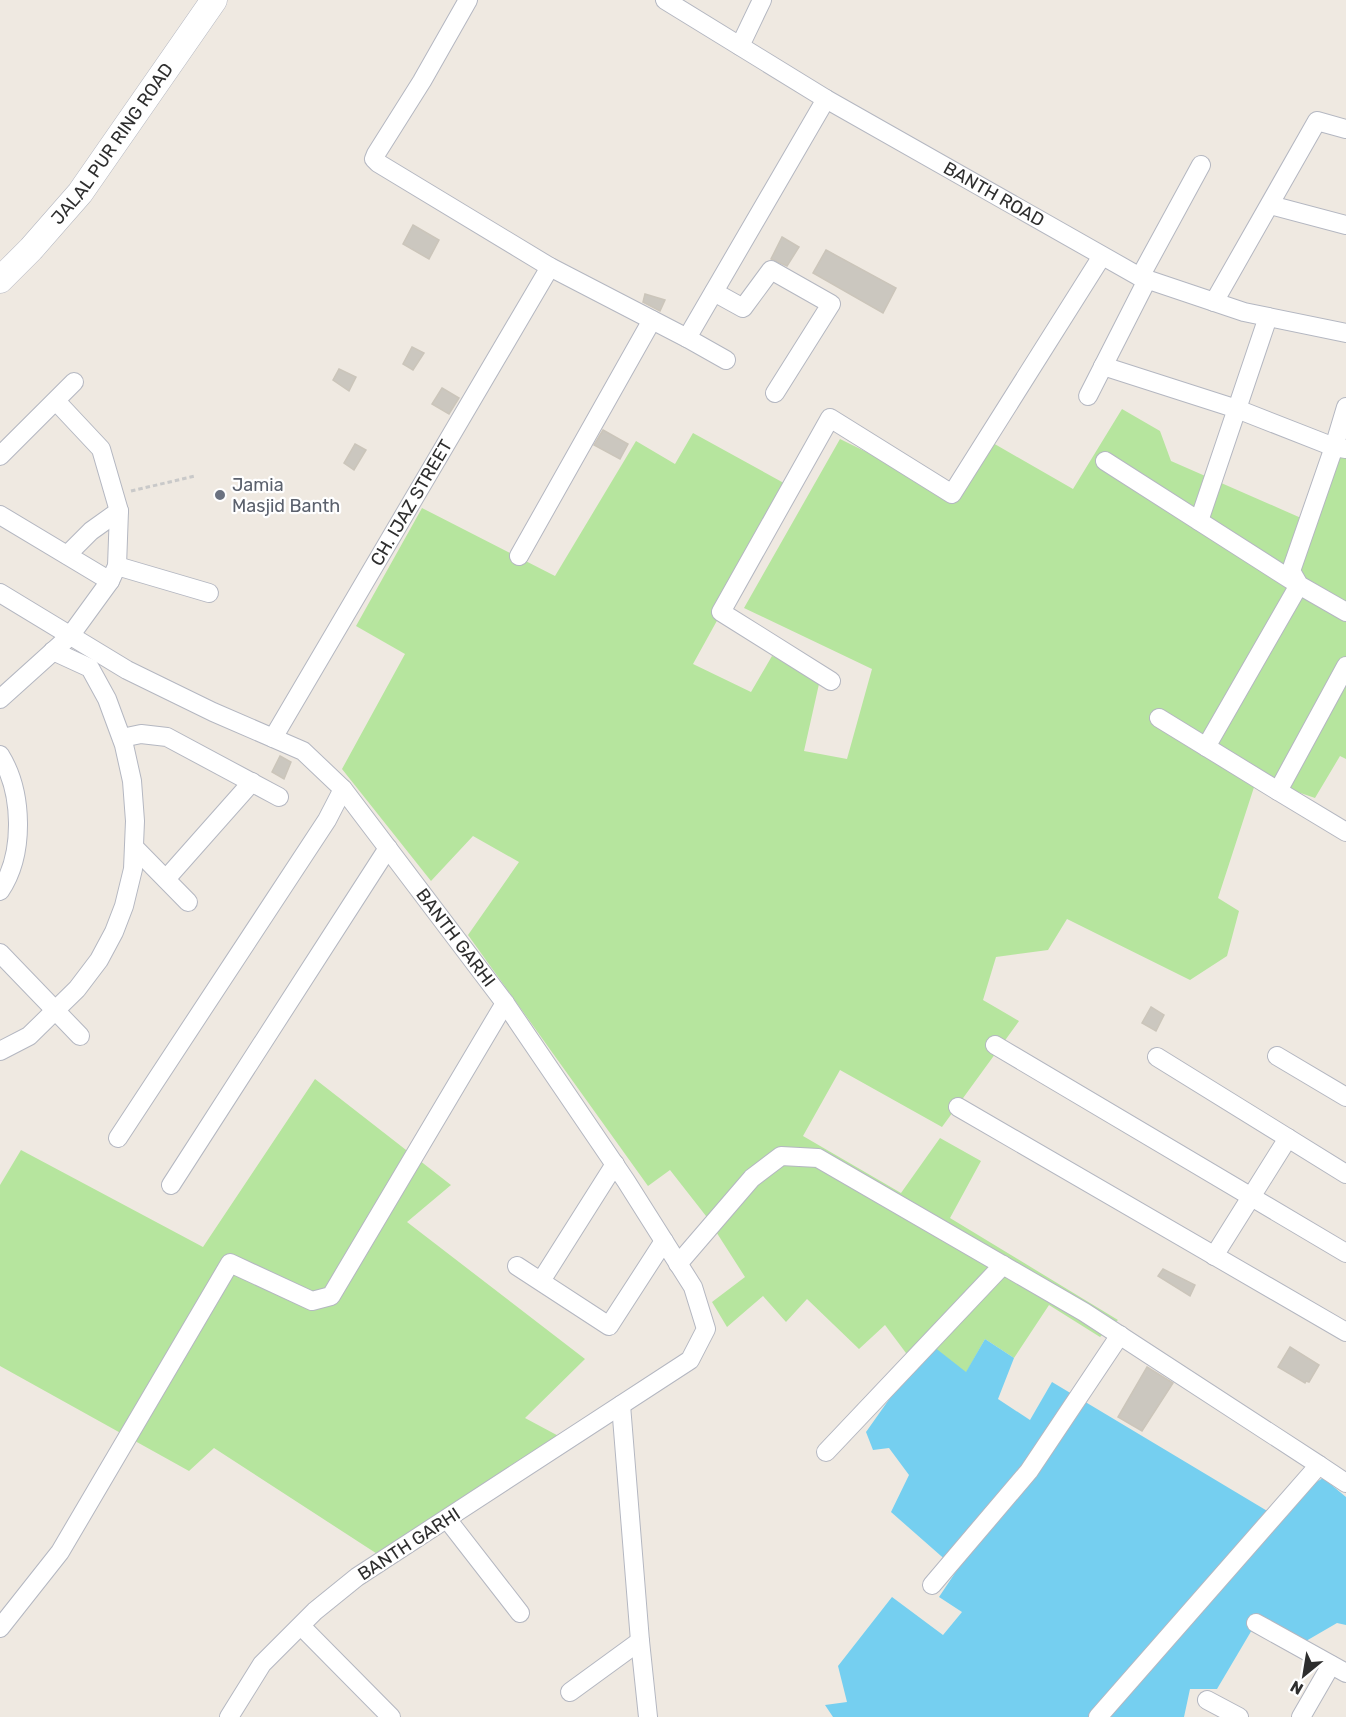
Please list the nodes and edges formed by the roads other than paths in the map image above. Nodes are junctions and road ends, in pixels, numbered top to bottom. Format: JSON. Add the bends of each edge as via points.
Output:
{"nodes":[{"id":1,"x":214,"y":0,"type":"edge"},
{"id":2,"x":468,"y":0,"type":"edge"},
{"id":3,"x":666,"y":0,"type":"edge"},
{"id":4,"x":762,"y":0,"type":"edge"},
{"id":5,"x":740,"y":46,"type":"junction"},
{"id":6,"x":826,"y":99,"type":"junction"},
{"id":7,"x":1346,"y":129,"type":"edge"},
{"id":8,"x":1201,"y":165,"type":"dead end"},
{"id":9,"x":1270,"y":205,"type":"junction"},
{"id":10,"x":1346,"y":225,"type":"edge"},
{"id":11,"x":1102,"y":256,"type":"junction"},
{"id":12,"x":550,"y":267,"type":"junction"},
{"id":13,"x":1144,"y":278,"type":"junction"},
{"id":14,"x":0,"y":280,"type":"edge"},
{"id":15,"x":714,"y":292,"type":"junction"},
{"id":16,"x":1214,"y":302,"type":"junction"},
{"id":17,"x":1268,"y":317,"type":"junction"},
{"id":18,"x":652,"y":320,"type":"junction"},
{"id":19,"x":1346,"y":333,"type":"edge"},
{"id":20,"x":687,"y":338,"type":"junction"},
{"id":21,"x":726,"y":360,"type":"dead end"},
{"id":22,"x":1103,"y":366,"type":"junction"},
{"id":23,"x":74,"y":382,"type":"dead end"},
{"id":24,"x":775,"y":393,"type":"dead end"},
{"id":25,"x":1088,"y":396,"type":"dead end"},
{"id":26,"x":56,"y":400,"type":"junction"},
{"id":27,"x":1346,"y":407,"type":"edge"},
{"id":28,"x":1237,"y":409,"type":"junction"},
{"id":29,"x":1340,"y":448,"type":"edge"},
{"id":30,"x":0,"y":456,"type":"edge"},
{"id":31,"x":1105,"y":461,"type":"dead end"},
{"id":32,"x":116,"y":502,"type":"junction"},
{"id":33,"x":0,"y":515,"type":"edge"},
{"id":34,"x":1199,"y":521,"type":"junction"},
{"id":35,"x":67,"y":555,"type":"junction"},
{"id":36,"x":519,"y":556,"type":"dead end"},
{"id":37,"x":114,"y":573,"type":"junction"},
{"id":38,"x":1299,"y":585,"type":"junction"},
{"id":39,"x":209,"y":592,"type":"dead end"},
{"id":40,"x":0,"y":594,"type":"edge"},
{"id":41,"x":1346,"y":612,"type":"edge"},
{"id":42,"x":70,"y":636,"type":"junction"},
{"id":43,"x":53,"y":651,"type":"junction"},
{"id":44,"x":1346,"y":666,"type":"edge"},
{"id":45,"x":831,"y":681,"type":"dead end"},
{"id":46,"x":0,"y":699,"type":"edge"},
{"id":47,"x":1159,"y":718,"type":"dead end"},
{"id":48,"x":122,"y":738,"type":"junction"},
{"id":49,"x":273,"y":738,"type":"junction"},
{"id":50,"x":1206,"y":747,"type":"junction"},
{"id":51,"x":0,"y":755,"type":"edge"},
{"id":52,"x":252,"y":782,"type":"junction"},
{"id":53,"x":343,"y":789,"type":"junction"},
{"id":54,"x":1278,"y":791,"type":"junction"},
{"id":55,"x":279,"y":797,"type":"dead end"},
{"id":56,"x":1346,"y":832,"type":"edge"},
{"id":57,"x":134,"y":847,"type":"junction"},
{"id":58,"x":388,"y":848,"type":"junction"},
{"id":59,"x":166,"y":879,"type":"junction"},
{"id":60,"x":0,"y":891,"type":"edge"},
{"id":61,"x":188,"y":902,"type":"dead end"},
{"id":62,"x":0,"y":953,"type":"edge"},
{"id":63,"x":505,"y":1003,"type":"junction"},
{"id":64,"x":55,"y":1011,"type":"junction"},
{"id":65,"x":80,"y":1036,"type":"dead end"},
{"id":66,"x":995,"y":1045,"type":"dead end"},
{"id":67,"x":0,"y":1051,"type":"edge"},
{"id":68,"x":1277,"y":1056,"type":"dead end"},
{"id":69,"x":1157,"y":1057,"type":"dead end"},
{"id":70,"x":1346,"y":1097,"type":"edge"},
{"id":71,"x":958,"y":1107,"type":"dead end"},
{"id":72,"x":118,"y":1138,"type":"dead end"},
{"id":73,"x":1288,"y":1138,"type":"junction"},
{"id":74,"x":615,"y":1164,"type":"junction"},
{"id":75,"x":1346,"y":1174,"type":"edge"},
{"id":76,"x":171,"y":1185,"type":"dead end"},
{"id":77,"x":1251,"y":1197,"type":"junction"},
{"id":78,"x":664,"y":1241,"type":"junction"},
{"id":79,"x":1346,"y":1253,"type":"edge"},
{"id":80,"x":1214,"y":1256,"type":"junction"},
{"id":81,"x":678,"y":1264,"type":"junction"},
{"id":82,"x":1003,"y":1265,"type":"junction"},
{"id":83,"x":517,"y":1266,"type":"dead end"},
{"id":84,"x":541,"y":1281,"type":"junction"},
{"id":85,"x":1346,"y":1332,"type":"edge"},
{"id":86,"x":1120,"y":1335,"type":"junction"},
{"id":87,"x":621,"y":1405,"type":"junction"},
{"id":88,"x":826,"y":1452,"type":"dead end"},
{"id":89,"x":1319,"y":1465,"type":"junction"},
{"id":90,"x":1346,"y":1483,"type":"edge"},
{"id":91,"x":447,"y":1519,"type":"junction"},
{"id":92,"x":932,"y":1585,"type":"dead end"},
{"id":93,"x":520,"y":1613,"type":"dead end"},
{"id":94,"x":1256,"y":1623,"type":"dead end"},
{"id":95,"x":300,"y":1626,"type":"junction"},
{"id":96,"x":0,"y":1628,"type":"edge"},
{"id":97,"x":640,"y":1641,"type":"junction"},
{"id":98,"x":1339,"y":1669,"type":"edge"},
{"id":99,"x":570,"y":1692,"type":"dead end"},
{"id":100,"x":1207,"y":1700,"type":"dead end"},
{"id":101,"x":229,"y":1717,"type":"edge"},
{"id":102,"x":391,"y":1717,"type":"edge"},
{"id":103,"x":648,"y":1717,"type":"edge"},
{"id":104,"x":1098,"y":1717,"type":"edge"},
{"id":105,"x":1239,"y":1717,"type":"edge"},
{"id":106,"x":1301,"y":1717,"type":"edge"}],
"edges":[{"from":1,"to":14,"type":"main road","name":"JALAL PUR RING ROAD","via":[[80,193]]},
{"from":2,"to":12,"type":"street","via":[[374,159]]},
{"from":3,"to":5,"type":"street","name":"BANTH ROAD"},
{"from":4,"to":5,"type":"street"},
{"from":5,"to":6,"type":"street","name":"BANTH ROAD"},
{"from":6,"to":11,"type":"street","name":"BANTH ROAD"},
{"from":6,"to":15,"type":"street"},
{"from":7,"to":9,"type":"street","via":[[1317,122]]},
{"from":8,"to":13,"type":"street"},
{"from":9,"to":10,"type":"street"},
{"from":9,"to":16,"type":"street"},
{"from":11,"to":13,"type":"street","name":"BANTH ROAD"},
{"from":11,"to":45,"type":"street","via":[[952,494],[830,418],[721,612]]},
{"from":12,"to":18,"type":"street"},
{"from":12,"to":49,"type":"street","name":"CH. IJAZ STREET"},
{"from":13,"to":16,"type":"street","name":"BANTH ROAD"},
{"from":13,"to":22,"type":"street"},
{"from":15,"to":20,"type":"street"},
{"from":15,"to":24,"type":"street","via":[[743,308],[771,270],[831,304]]},
{"from":16,"to":17,"type":"street","name":"BANTH ROAD"},
{"from":17,"to":19,"type":"street","name":"BANTH ROAD"},
{"from":17,"to":28,"type":"street"},
{"from":18,"to":20,"type":"street"},
{"from":18,"to":36,"type":"street"},
{"from":20,"to":21,"type":"street"},
{"from":22,"to":25,"type":"street"},
{"from":22,"to":28,"type":"street"},
{"from":23,"to":26,"type":"street"},
{"from":26,"to":30,"type":"street"},
{"from":26,"to":32,"type":"street","via":[[101,449]]},
{"from":27,"to":29,"type":"street"},
{"from":28,"to":29,"type":"street"},
{"from":28,"to":34,"type":"street"},
{"from":29,"to":38,"type":"street","via":[[1291,571]]},
{"from":31,"to":34,"type":"street"},
{"from":32,"to":35,"type":"street"},
{"from":32,"to":37,"type":"street"},
{"from":33,"to":35,"type":"street"},
{"from":34,"to":38,"type":"street"},
{"from":35,"to":37,"type":"street"},
{"from":37,"to":39,"type":"street"},
{"from":37,"to":42,"type":"street"},
{"from":38,"to":41,"type":"street"},
{"from":38,"to":50,"type":"street"},
{"from":40,"to":42,"type":"street","name":"BANTH GARHI"},
{"from":42,"to":43,"type":"street"},
{"from":42,"to":49,"type":"street","name":"BANTH GARHI","via":[[127,670]]},
{"from":43,"to":46,"type":"street"},
{"from":43,"to":48,"type":"street","via":[[90,668]]},
{"from":44,"to":54,"type":"street"},
{"from":47,"to":50,"type":"street"},
{"from":48,"to":52,"type":"street","via":[[141,734],[167,737]]},
{"from":48,"to":57,"type":"street","via":[[132,781]]},
{"from":49,"to":53,"type":"street","name":"BANTH GARHI","via":[[303,751]]},
{"from":50,"to":54,"type":"street"},
{"from":51,"to":60,"type":"street","via":[[9,769],[19,834]]},
{"from":52,"to":55,"type":"street"},
{"from":52,"to":59,"type":"street"},
{"from":53,"to":58,"type":"street","name":"BANTH GARHI"},
{"from":53,"to":72,"type":"street","via":[[321,830]]},
{"from":54,"to":56,"type":"street"},
{"from":57,"to":59,"type":"street"},
{"from":57,"to":64,"type":"street","via":[[133,869],[114,932],[99,960]]},
{"from":58,"to":63,"type":"street","name":"BANTH GARHI"},
{"from":58,"to":76,"type":"street"},
{"from":59,"to":61,"type":"street"},
{"from":62,"to":64,"type":"street"},
{"from":63,"to":74,"type":"street","name":"BANTH GARHI"},
{"from":63,"to":96,"type":"street","via":[[331,1296],[312,1301],[230,1263],[60,1552]]},
{"from":64,"to":65,"type":"street"},
{"from":64,"to":67,"type":"street","via":[[29,1036]]},
{"from":66,"to":77,"type":"street"},
{"from":68,"to":70,"type":"street"},
{"from":69,"to":73,"type":"street"},
{"from":71,"to":80,"type":"street"},
{"from":73,"to":75,"type":"street"},
{"from":73,"to":77,"type":"street"},
{"from":74,"to":78,"type":"street","name":"BANTH GARHI"},
{"from":74,"to":84,"type":"street"},
{"from":77,"to":79,"type":"street"},
{"from":77,"to":80,"type":"street"},
{"from":78,"to":81,"type":"street","name":"BANTH GARHI"},
{"from":78,"to":84,"type":"street","via":[[609,1326]]},
{"from":80,"to":85,"type":"street"},
{"from":81,"to":82,"type":"street","via":[[752,1178],[781,1156],[818,1158]]},
{"from":81,"to":87,"type":"street","name":"BANTH GARHI","via":[[693,1287],[706,1329],[690,1360]]},
{"from":82,"to":86,"type":"street"},
{"from":82,"to":88,"type":"street"},
{"from":83,"to":84,"type":"street"},
{"from":86,"to":89,"type":"street"},
{"from":86,"to":92,"type":"street","via":[[1029,1471]]},
{"from":87,"to":91,"type":"street","name":"BANTH GARHI"},
{"from":87,"to":97,"type":"street"},
{"from":89,"to":90,"type":"street"},
{"from":89,"to":104,"type":"street"},
{"from":91,"to":93,"type":"street"},
{"from":91,"to":95,"type":"street","name":"BANTH GARHI","via":[[357,1577]]},
{"from":94,"to":98,"type":"street"},
{"from":95,"to":101,"type":"street","name":"BANTH GARHI","via":[[262,1664]]},
{"from":95,"to":102,"type":"street"},
{"from":97,"to":99,"type":"street"},
{"from":97,"to":103,"type":"street"},
{"from":98,"to":106,"type":"street"},
{"from":100,"to":105,"type":"street"}]}
